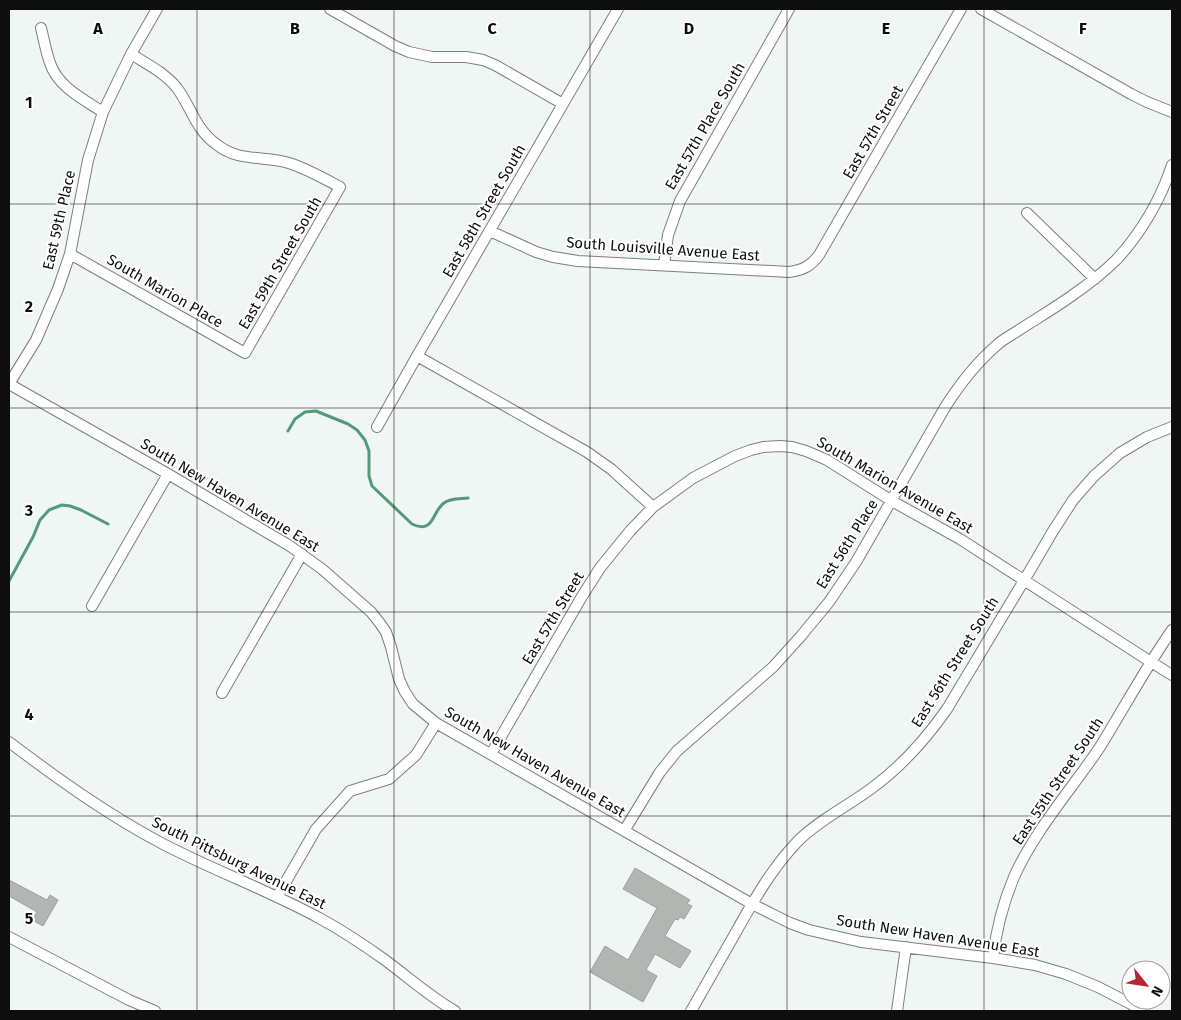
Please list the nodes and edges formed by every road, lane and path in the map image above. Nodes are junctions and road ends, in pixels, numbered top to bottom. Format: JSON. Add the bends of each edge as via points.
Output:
{"nodes":[{"id":1,"x":157,"y":9,"type":"edge"},
{"id":2,"x":330,"y":9,"type":"edge"},
{"id":3,"x":618,"y":9,"type":"edge"},
{"id":4,"x":789,"y":9,"type":"edge"},
{"id":5,"x":961,"y":9,"type":"edge"},
{"id":6,"x":982,"y":9,"type":"edge"},
{"id":7,"x":41,"y":28,"type":"dead end"},
{"id":8,"x":131,"y":54,"type":"junction"},
{"id":9,"x":563,"y":104,"type":"junction"},
{"id":10,"x":103,"y":112,"type":"junction"},
{"id":11,"x":1172,"y":112,"type":"edge"},
{"id":12,"x":1172,"y":165,"type":"edge"},
{"id":13,"x":1170,"y":181,"type":"edge"},
{"id":14,"x":1027,"y":213,"type":"dead end"},
{"id":15,"x":490,"y":231,"type":"junction"},
{"id":16,"x":70,"y":254,"type":"junction"},
{"id":17,"x":664,"y":265,"type":"junction"},
{"id":18,"x":808,"y":267,"type":"joint"},
{"id":19,"x":1095,"y":278,"type":"junction"},
{"id":20,"x":245,"y":353,"type":"joint"},
{"id":21,"x":417,"y":356,"type":"junction"},
{"id":22,"x":9,"y":384,"type":"edge"},
{"id":23,"x":1172,"y":427,"type":"edge"},
{"id":24,"x":377,"y":428,"type":"dead end"},
{"id":25,"x":168,"y":474,"type":"junction"},
{"id":26,"x":892,"y":501,"type":"junction"},
{"id":27,"x":653,"y":507,"type":"junction"},
{"id":28,"x":302,"y":554,"type":"junction"},
{"id":29,"x":1024,"y":581,"type":"junction"},
{"id":30,"x":92,"y":606,"type":"dead end"},
{"id":31,"x":1172,"y":630,"type":"edge"},
{"id":32,"x":1151,"y":662,"type":"junction"},
{"id":33,"x":1172,"y":675,"type":"edge"},
{"id":34,"x":222,"y":693,"type":"dead end"},
{"id":35,"x":436,"y":723,"type":"junction"},
{"id":36,"x":9,"y":742,"type":"edge"},
{"id":37,"x":491,"y":754,"type":"junction"},
{"id":38,"x":624,"y":831,"type":"junction"},
{"id":39,"x":276,"y":898,"type":"junction"},
{"id":40,"x":752,"y":904,"type":"junction"},
{"id":41,"x":9,"y":937,"type":"edge"},
{"id":42,"x":906,"y":947,"type":"junction"},
{"id":43,"x":993,"y":958,"type":"junction"},
{"id":44,"x":155,"y":1011,"type":"edge"},
{"id":45,"x":455,"y":1011,"type":"edge"},
{"id":46,"x":691,"y":1011,"type":"edge"},
{"id":47,"x":897,"y":1011,"type":"edge"},
{"id":48,"x":1141,"y":1011,"type":"edge"}],
"edges":[{"from":1,"to":8,"type":"street","name":"East 59th Place"},
{"from":2,"to":9,"type":"street","via":[[409,52],[432,58],[483,60]]},
{"from":3,"to":9,"type":"street","name":"East 58th Street South"},
{"from":4,"to":17,"type":"street","name":"East 57th Place South","via":[[680,201],[668,235]]},
{"from":5,"to":18,"type":"street","name":"East 57th Street","via":[[819,255]]},
{"from":6,"to":11,"type":"street","via":[[1131,94]]},
{"from":7,"to":10,"type":"street","via":[[50,64],[60,81]]},
{"from":8,"to":10,"type":"street","name":"East 59th Place"},
{"from":8,"to":20,"type":"street","name":"East 59th Street South","via":[[166,77],[203,132],[217,145],[232,154],[291,164],[340,187]]},
{"from":9,"to":15,"type":"street","name":"East 58th Street South"},
{"from":10,"to":16,"type":"street","name":"East 59th Place","via":[[88,160]]},
{"from":12,"to":13,"type":"street","name":"East 56th Place"},
{"from":13,"to":19,"type":"street","name":"East 56th Place","via":[[1134,237]]},
{"from":14,"to":19,"type":"street"},
{"from":15,"to":17,"type":"street","name":"South Louisville Avenue East","via":[[554,257]]},
{"from":15,"to":21,"type":"street","name":"East 58th Street South"},
{"from":16,"to":20,"type":"street","name":"South Marion Place"},
{"from":16,"to":22,"type":"street","name":"East 59th Place","via":[[47,317]]},
{"from":17,"to":18,"type":"street","name":"South Louisville Avenue East","via":[[789,272]]},
{"from":19,"to":26,"type":"street","name":"East 56th Place","via":[[998,344],[976,365],[944,409]]},
{"from":21,"to":24,"type":"street","name":"East 58th Street South"},
{"from":21,"to":27,"type":"street","via":[[587,452],[612,469]]},
{"from":22,"to":25,"type":"street","name":"South New Haven Avenue East"},
{"from":23,"to":29,"type":"street","name":"East 56th Street South","via":[[1120,453],[1094,476],[1063,515]]},
{"from":25,"to":28,"type":"street","name":"South New Haven Avenue East"},
{"from":25,"to":30,"type":"street"},
{"from":26,"to":27,"type":"street","name":"South Marion Avenue East","via":[[827,460],[806,451],[780,446],[735,456],[693,478]]},
{"from":26,"to":29,"type":"street","name":"South Marion Avenue East","via":[[960,539]]},
{"from":26,"to":38,"type":"street","name":"East 56th Place","via":[[856,562],[801,636],[773,667],[677,751],[660,772]]},
{"from":27,"to":37,"type":"street","name":"East 57th Street","via":[[600,568]]},
{"from":28,"to":34,"type":"street"},
{"from":28,"to":35,"type":"street","name":"South New Haven Avenue East","via":[[379,622],[386,632],[405,692],[413,704]]},
{"from":29,"to":32,"type":"street","name":"South Marion Avenue East"},
{"from":29,"to":40,"type":"street","name":"East 56th Street South","via":[[947,709],[919,745],[871,789],[799,840]]},
{"from":31,"to":32,"type":"street","name":"East 55th Street South"},
{"from":32,"to":33,"type":"street","name":"South Marion Avenue East"},
{"from":32,"to":43,"type":"street","name":"East 55th Street South","via":[[1111,729],[1028,851],[1003,908]]},
{"from":35,"to":37,"type":"street","name":"South New Haven Avenue East"},
{"from":35,"to":39,"type":"street","via":[[416,755],[389,779],[350,790],[316,829]]},
{"from":36,"to":39,"type":"street","name":"South Pittsburg Avenue East","via":[[110,814]]},
{"from":37,"to":38,"type":"street","name":"South New Haven Avenue East"},
{"from":38,"to":40,"type":"street","name":"South New Haven Avenue East"},
{"from":39,"to":45,"type":"street","name":"South Pittsburg Avenue East","via":[[344,932]]},
{"from":40,"to":42,"type":"street","name":"South New Haven Avenue East","via":[[809,930],[861,942]]},
{"from":40,"to":46,"type":"street","name":"East 56th Street South"},
{"from":41,"to":44,"type":"street"},
{"from":42,"to":43,"type":"street","name":"South New Haven Avenue East"},
{"from":42,"to":47,"type":"street"},
{"from":43,"to":48,"type":"street","name":"South New Haven Avenue East","via":[[1066,974]]}]}
